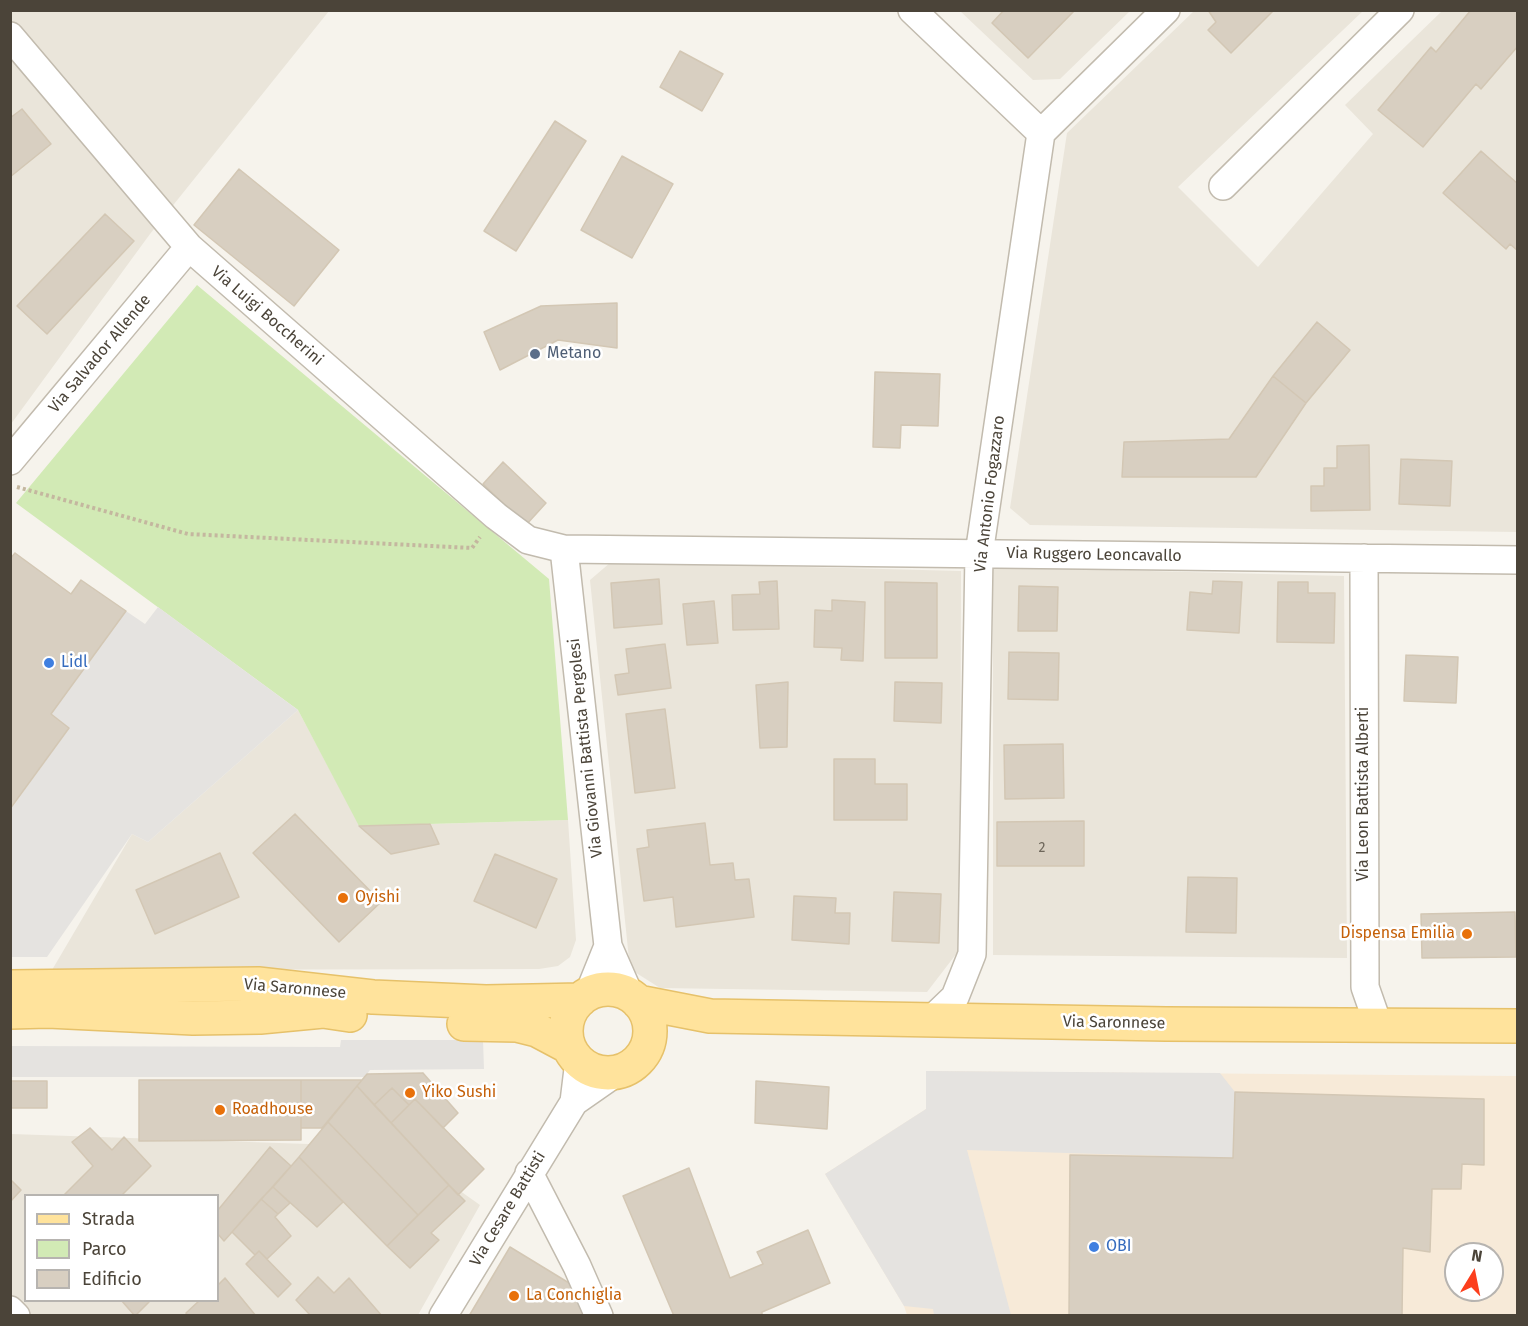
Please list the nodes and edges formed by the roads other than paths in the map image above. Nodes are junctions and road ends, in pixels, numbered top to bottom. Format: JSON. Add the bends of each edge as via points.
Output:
{"nodes":[{"id":1,"x":912,"y":10,"type":"edge"},
{"id":2,"x":1166,"y":10,"type":"edge"},
{"id":3,"x":1400,"y":10,"type":"edge"},
{"id":4,"x":10,"y":36,"type":"edge"},
{"id":5,"x":1041,"y":133,"type":"junction"},
{"id":6,"x":1223,"y":186,"type":"dead end"},
{"id":7,"x":189,"y":247,"type":"junction"},
{"id":8,"x":10,"y":461,"type":"edge"},
{"id":9,"x":564,"y":549,"type":"junction"},
{"id":10,"x":979,"y":554,"type":"junction"},
{"id":11,"x":1364,"y":558,"type":"junction"},
{"id":12,"x":1518,"y":560,"type":"edge"},
{"id":13,"x":608,"y":946,"type":"junction"},
{"id":14,"x":10,"y":987,"type":"edge"},
{"id":15,"x":584,"y":997,"type":"junction"},
{"id":16,"x":634,"y":999,"type":"junction"},
{"id":17,"x":10,"y":1012,"type":"edge"},
{"id":18,"x":710,"y":1016,"type":"junction"},
{"id":19,"x":931,"y":1020,"type":"junction"},
{"id":20,"x":1379,"y":1026,"type":"junction"},
{"id":21,"x":1518,"y":1026,"type":"edge"},
{"id":22,"x":648,"y":1041,"type":"junction"},
{"id":23,"x":574,"y":1054,"type":"junction"},
{"id":24,"x":617,"y":1072,"type":"junction"},
{"id":25,"x":574,"y":1102,"type":"junction"},
{"id":26,"x":529,"y":1173,"type":"junction"},
{"id":27,"x":10,"y":1310,"type":"edge"},
{"id":28,"x":16,"y":1316,"type":"edge"},
{"id":29,"x":444,"y":1316,"type":"edge"},
{"id":30,"x":599,"y":1316,"type":"edge"}],
"edges":[{"from":1,"to":5,"type":"street"},
{"from":2,"to":5,"type":"street"},
{"from":3,"to":6,"type":"street"},
{"from":4,"to":7,"type":"street","name":"Via Luigi Boccherini"},
{"from":5,"to":10,"type":"street","name":"Via Antonio Fogazzaro"},
{"from":7,"to":8,"type":"street","name":"Via Salvador Allende"},
{"from":7,"to":9,"type":"street","name":"Via Luigi Boccherini","via":[[496,516],[528,540]]},
{"from":9,"to":10,"type":"street","name":"Via Ruggero Leoncavallo"},
{"from":9,"to":13,"type":"street","name":"Via Giovanni Battista Pergolesi"},
{"from":10,"to":11,"type":"street","name":"Via Ruggero Leoncavallo"},
{"from":10,"to":19,"type":"street","name":"Via Antonio Fogazzaro","via":[[972,954],[955,997]]},
{"from":11,"to":12,"type":"street","name":"Via Ruggero Leoncavallo"},
{"from":11,"to":20,"type":"street","name":"Via Leon Battista Alberti","via":[[1365,987]]},
{"from":13,"to":15,"type":"street","name":"Via Giovanni Battista Pergolesi"},
{"from":13,"to":16,"type":"street","name":"Via Giovanni Battista Pergolesi"},
{"from":14,"to":15,"type":"main road","name":"Via Saronnese","via":[[238,984],[373,997],[486,1002]]},
{"from":15,"to":16,"type":"main road","name":"Via Saronnese","via":[[612,990]]},
{"from":15,"to":23,"type":"main road","via":[[567,1022]]},
{"from":16,"to":18,"type":"main road","name":"Via Saronnese"},
{"from":16,"to":22,"type":"main road","via":[[647,1017]]},
{"from":17,"to":23,"type":"main road","name":"Via Saronnese","via":[[193,1018],[323,1011],[369,1018],[517,1025],[537,1030]]},
{"from":18,"to":19,"type":"main road","name":"Via Saronnese"},
{"from":18,"to":22,"type":"main road","name":"Via Saronnese"},
{"from":19,"to":20,"type":"main road","name":"Via Saronnese"},
{"from":20,"to":21,"type":"main road","name":"Via Saronnese"},
{"from":22,"to":24,"type":"main road","via":[[637,1061]]},
{"from":23,"to":24,"type":"main road","name":"Via Saronnese","via":[[594,1071]]},
{"from":23,"to":25,"type":"street","name":"Via Cesare Battisti"},
{"from":24,"to":25,"type":"street","name":"Via Cesare Battisti"},
{"from":25,"to":26,"type":"street","name":"Via Cesare Battisti"},
{"from":26,"to":29,"type":"street","name":"Via Cesare Battisti"},
{"from":26,"to":30,"type":"street"},
{"from":27,"to":28,"type":"street"}]}
